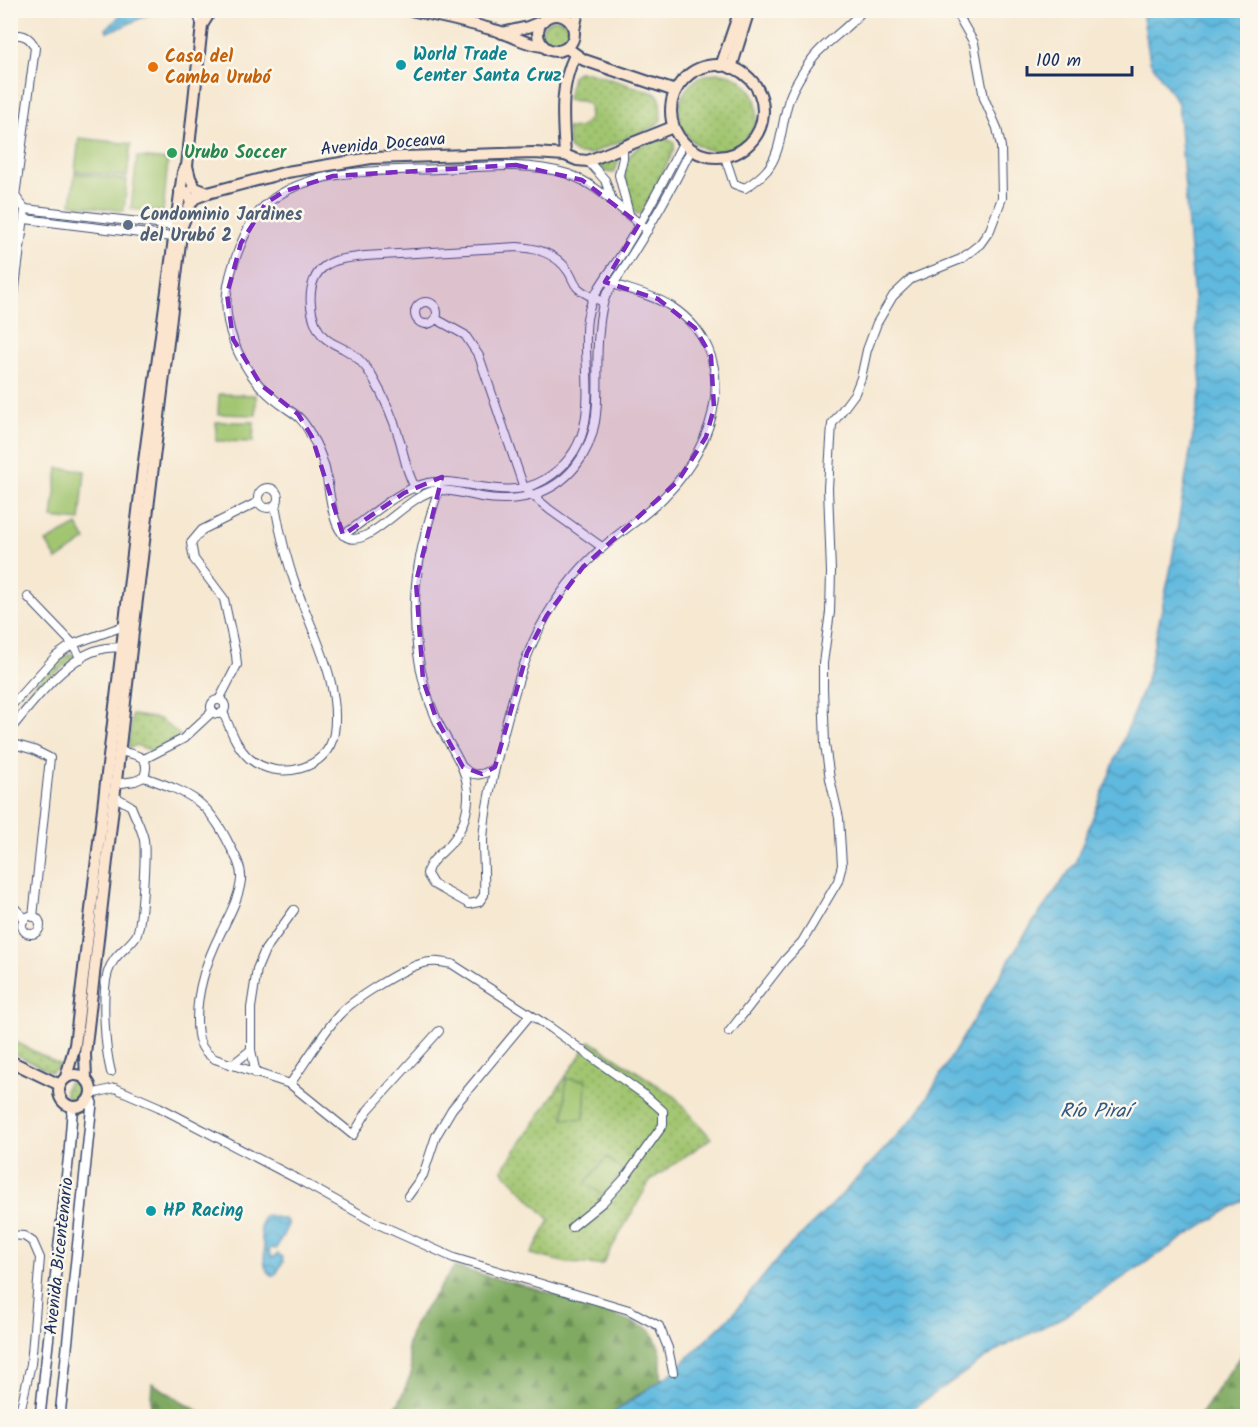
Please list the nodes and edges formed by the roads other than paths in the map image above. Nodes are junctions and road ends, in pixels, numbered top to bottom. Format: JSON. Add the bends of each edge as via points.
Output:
{"nodes":[{"id":1,"x":197,"y":10,"type":"edge"},
{"id":2,"x":209,"y":10,"type":"edge"},
{"id":3,"x":410,"y":10,"type":"edge"},
{"id":4,"x":578,"y":10,"type":"edge"},
{"id":5,"x":740,"y":10,"type":"edge"},
{"id":6,"x":749,"y":10,"type":"edge"},
{"id":7,"x":863,"y":10,"type":"edge"},
{"id":8,"x":955,"y":10,"type":"edge"},
{"id":9,"x":551,"y":16,"type":"edge"},
{"id":10,"x":202,"y":25,"type":"junction"},
{"id":11,"x":574,"y":31,"type":"junction"},
{"id":12,"x":502,"y":33,"type":"junction"},
{"id":13,"x":10,"y":35,"type":"edge"},
{"id":14,"x":543,"y":46,"type":"junction"},
{"id":15,"x":571,"y":51,"type":"junction"},
{"id":16,"x":726,"y":67,"type":"junction"},
{"id":17,"x":675,"y":91,"type":"junction"},
{"id":18,"x":673,"y":127,"type":"junction"},
{"id":19,"x":623,"y":147,"type":"junction"},
{"id":20,"x":687,"y":147,"type":"junction"},
{"id":21,"x":565,"y":155,"type":"junction"},
{"id":22,"x":725,"y":157,"type":"junction"},
{"id":23,"x":588,"y":161,"type":"junction"},
{"id":24,"x":188,"y":166,"type":"junction"},
{"id":25,"x":619,"y":176,"type":"junction"},
{"id":26,"x":605,"y":180,"type":"junction"},
{"id":27,"x":180,"y":190,"type":"junction"},
{"id":28,"x":208,"y":194,"type":"junction"},
{"id":29,"x":13,"y":196,"type":"edge"},
{"id":30,"x":612,"y":201,"type":"junction"},
{"id":31,"x":191,"y":203,"type":"junction"},
{"id":32,"x":25,"y":209,"type":"junction"},
{"id":33,"x":629,"y":214,"type":"junction"},
{"id":34,"x":25,"y":219,"type":"junction"},
{"id":35,"x":639,"y":224,"type":"junction"},
{"id":36,"x":648,"y":230,"type":"junction"},
{"id":37,"x":174,"y":231,"type":"junction"},
{"id":38,"x":605,"y":281,"type":"junction"},
{"id":39,"x":614,"y":285,"type":"junction"},
{"id":40,"x":594,"y":298,"type":"junction"},
{"id":41,"x":603,"y":302,"type":"junction"},
{"id":42,"x":436,"y":319,"type":"dead end"},
{"id":43,"x":10,"y":326,"type":"edge"},
{"id":44,"x":440,"y":486,"type":"junction"},
{"id":45,"x":415,"y":487,"type":"junction"},
{"id":46,"x":524,"y":488,"type":"junction"},
{"id":47,"x":419,"y":496,"type":"junction"},
{"id":48,"x":533,"y":496,"type":"junction"},
{"id":49,"x":258,"y":502,"type":"junction"},
{"id":50,"x":275,"y":505,"type":"junction"},
{"id":51,"x":343,"y":535,"type":"junction"},
{"id":52,"x":603,"y":547,"type":"junction"},
{"id":53,"x":28,"y":597,"type":"dead end"},
{"id":54,"x":124,"y":626,"type":"junction"},
{"id":55,"x":73,"y":644,"type":"junction"},
{"id":56,"x":126,"y":648,"type":"junction"},
{"id":57,"x":81,"y":659,"type":"junction"},
{"id":58,"x":219,"y":700,"type":"junction"},
{"id":59,"x":10,"y":707,"type":"edge"},
{"id":60,"x":213,"y":711,"type":"junction"},
{"id":61,"x":223,"y":712,"type":"junction"},
{"id":62,"x":10,"y":730,"type":"edge"},
{"id":63,"x":10,"y":743,"type":"edge"},
{"id":64,"x":119,"y":751,"type":"junction"},
{"id":65,"x":144,"y":759,"type":"junction"},
{"id":66,"x":463,"y":767,"type":"junction"},
{"id":67,"x":495,"y":767,"type":"junction"},
{"id":68,"x":144,"y":777,"type":"junction"},
{"id":69,"x":115,"y":784,"type":"junction"},
{"id":70,"x":114,"y":796,"type":"junction"},
{"id":71,"x":10,"y":903,"type":"edge"},
{"id":72,"x":294,"y":910,"type":"dead end"},
{"id":73,"x":530,"y":1015,"type":"junction"},
{"id":74,"x":439,"y":1031,"type":"dead end"},
{"id":75,"x":729,"y":1032,"type":"dead end"},
{"id":76,"x":250,"y":1050,"type":"junction"},
{"id":77,"x":10,"y":1061,"type":"edge"},
{"id":78,"x":232,"y":1065,"type":"junction"},
{"id":79,"x":111,"y":1072,"type":"dead end"},
{"id":80,"x":256,"y":1074,"type":"junction"},
{"id":81,"x":86,"y":1079,"type":"junction"},
{"id":82,"x":63,"y":1081,"type":"junction"},
{"id":83,"x":290,"y":1084,"type":"junction"},
{"id":84,"x":90,"y":1096,"type":"junction"},
{"id":85,"x":71,"y":1107,"type":"junction"},
{"id":86,"x":69,"y":1153,"type":"junction"},
{"id":87,"x":87,"y":1154,"type":"junction"},
{"id":88,"x":408,"y":1196,"type":"dead end"},
{"id":89,"x":62,"y":1219,"type":"junction"},
{"id":90,"x":80,"y":1221,"type":"junction"},
{"id":91,"x":572,"y":1227,"type":"dead end"},
{"id":92,"x":10,"y":1235,"type":"edge"},
{"id":93,"x":673,"y":1372,"type":"dead end"},
{"id":94,"x":19,"y":1416,"type":"edge"},
{"id":95,"x":40,"y":1416,"type":"edge"},
{"id":96,"x":60,"y":1416,"type":"edge"}],
"edges":[{"from":1,"to":10,"type":"street"},
{"from":2,"to":10,"type":"main road"},
{"from":3,"to":12,"type":"main road"},
{"from":4,"to":11,"type":"main road"},
{"from":5,"to":16,"type":"main road"},
{"from":6,"to":16,"type":"main road"},
{"from":7,"to":22,"type":"street","via":[[816,53],[793,88],[775,154],[758,179],[745,188],[734,184]]},
{"from":8,"to":75,"type":"street","via":[[974,43],[984,98],[997,128],[1002,198],[980,244],[961,259],[911,279],[893,296],[876,323],[855,393],[832,424],[828,488],[830,602],[823,688],[825,744],[839,818],[842,865],[838,881],[802,942]]},
{"from":9,"to":11,"type":"main road","via":[[569,20]]},
{"from":9,"to":12,"type":"main road"},
{"from":9,"to":14,"type":"main road","via":[[538,33]]},
{"from":10,"to":24,"type":"main road"},
{"from":11,"to":15,"type":"main road"},
{"from":12,"to":14,"type":"main road"},
{"from":13,"to":29,"type":"street","via":[[27,36],[35,48]]},
{"from":14,"to":15,"type":"main road","via":[[553,51]]},
{"from":15,"to":17,"type":"main road","via":[[584,60]]},
{"from":15,"to":21,"type":"main road","via":[[563,108]]},
{"from":16,"to":17,"type":"main road","via":[[699,69]]},
{"from":16,"to":22,"type":"main road","via":[[753,83],[761,101],[762,121],[749,144]]},
{"from":17,"to":18,"type":"main road"},
{"from":18,"to":19,"type":"main road"},
{"from":18,"to":20,"type":"main road"},
{"from":19,"to":23,"type":"main road"},
{"from":19,"to":25,"type":"street"},
{"from":20,"to":22,"type":"main road","via":[[713,157]]},
{"from":20,"to":35,"type":"street"},
{"from":20,"to":36,"type":"street"},
{"from":21,"to":23,"type":"main road","name":"Avenida Doceava"},
{"from":21,"to":28,"type":"main road","name":"Avenida Doceava","via":[[371,158],[287,172]]},
{"from":23,"to":26,"type":"street"},
{"from":24,"to":27,"type":"main road"},
{"from":24,"to":28,"type":"main road","via":[[195,189]]},
{"from":25,"to":26,"type":"street"},
{"from":25,"to":33,"type":"street"},
{"from":26,"to":30,"type":"street"},
{"from":27,"to":31,"type":"main road","via":[[187,192]]},
{"from":27,"to":37,"type":"main road"},
{"from":28,"to":31,"type":"main road","name":"Avenida Doceava"},
{"from":29,"to":32,"type":"street"},
{"from":30,"to":33,"type":"street"},
{"from":30,"to":51,"type":"street","via":[[582,180],[533,167],[370,172],[333,176],[285,191],[266,203],[252,220],[232,266],[227,294],[233,339],[261,385],[272,398],[298,414],[312,437]]},
{"from":31,"to":56,"type":"main road","via":[[182,226]]},
{"from":32,"to":34,"type":"street"},
{"from":32,"to":37,"type":"street"},
{"from":33,"to":35,"type":"street"},
{"from":34,"to":37,"type":"street"},
{"from":34,"to":43,"type":"street"},
{"from":35,"to":36,"type":"street"},
{"from":35,"to":38,"type":"street"},
{"from":36,"to":39,"type":"street"},
{"from":37,"to":54,"type":"main road"},
{"from":38,"to":39,"type":"street"},
{"from":38,"to":40,"type":"street"},
{"from":39,"to":41,"type":"street"},
{"from":39,"to":52,"type":"street","via":[[658,299],[687,319],[711,356],[716,391],[706,437],[692,464],[656,505]]},
{"from":40,"to":41,"type":"street"},
{"from":40,"to":45,"type":"street","via":[[577,288],[557,259],[532,248],[365,256],[322,268],[316,276],[311,300],[316,326],[324,337],[367,367],[390,412]]},
{"from":40,"to":46,"type":"street","via":[[587,320],[588,404],[584,432],[557,471]]},
{"from":41,"to":48,"type":"street","via":[[597,415],[590,441],[565,477]]},
{"from":42,"to":46,"type":"street","via":[[465,335],[479,356]]},
{"from":44,"to":45,"type":"street"},
{"from":44,"to":46,"type":"street"},
{"from":44,"to":47,"type":"street"},
{"from":44,"to":48,"type":"street","via":[[492,498]]},
{"from":44,"to":66,"type":"street","via":[[416,582],[415,606],[423,680],[436,718]]},
{"from":45,"to":47,"type":"street"},
{"from":45,"to":51,"type":"street"},
{"from":46,"to":48,"type":"street"},
{"from":47,"to":51,"type":"street","via":[[362,537],[350,539]]},
{"from":48,"to":52,"type":"street"},
{"from":49,"to":50,"type":"street","via":[[266,508]]},
{"from":49,"to":50,"type":"street","via":[[260,492],[272,488],[278,496]]},
{"from":49,"to":58,"type":"street","via":[[202,530],[191,543],[194,558],[224,599],[236,655],[237,665]]},
{"from":50,"to":61,"type":"street","via":[[286,555],[331,684],[332,741],[321,758],[303,767],[271,768],[242,750]]},
{"from":52,"to":67,"type":"street","via":[[567,586],[527,653]]},
{"from":53,"to":55,"type":"street"},
{"from":54,"to":55,"type":"street"},
{"from":54,"to":56,"type":"main road"},
{"from":55,"to":57,"type":"street"},
{"from":55,"to":59,"type":"street","via":[[56,656]]},
{"from":56,"to":57,"type":"street","via":[[101,649]]},
{"from":56,"to":64,"type":"main road"},
{"from":56,"to":82,"type":"main road","via":[[75,1045]]},
{"from":57,"to":62,"type":"street","via":[[40,694]]},
{"from":58,"to":60,"type":"street","via":[[212,704]]},
{"from":58,"to":61,"type":"street","via":[[225,705]]},
{"from":60,"to":61,"type":"street"},
{"from":60,"to":65,"type":"street","via":[[183,739]]},
{"from":63,"to":71,"type":"street","via":[[50,758],[29,917]]},
{"from":64,"to":65,"type":"street"},
{"from":64,"to":69,"type":"main road"},
{"from":65,"to":68,"type":"street"},
{"from":66,"to":67,"type":"street","via":[[476,774]]},
{"from":66,"to":67,"type":"street","via":[[468,793],[466,813],[453,842],[428,867],[427,874],[433,884],[469,904],[479,902],[484,895],[483,840]]},
{"from":68,"to":69,"type":"street"},
{"from":68,"to":78,"type":"street","via":[[171,786],[206,807],[241,871],[239,891],[206,966],[197,1009],[198,1037],[206,1054]]},
{"from":69,"to":70,"type":"main road"},
{"from":70,"to":79,"type":"street","via":[[131,806],[144,839],[145,864],[137,935],[116,956],[108,972],[105,993]]},
{"from":70,"to":81,"type":"main road","via":[[85,1054]]},
{"from":72,"to":76,"type":"street","via":[[265,950],[257,969]]},
{"from":73,"to":83,"type":"street","via":[[452,964],[421,964],[377,987],[340,1014]]},
{"from":73,"to":88,"type":"street","via":[[452,1109],[436,1136],[423,1175]]},
{"from":73,"to":91,"type":"street","via":[[646,1096],[664,1115],[663,1125],[624,1179]]},
{"from":74,"to":83,"type":"street","via":[[368,1110],[353,1135]]},
{"from":76,"to":78,"type":"street"},
{"from":76,"to":80,"type":"street"},
{"from":77,"to":82,"type":"main road"},
{"from":78,"to":80,"type":"street"},
{"from":80,"to":83,"type":"street"},
{"from":81,"to":82,"type":"main road","via":[[76,1075]]},
{"from":81,"to":84,"type":"main road"},
{"from":82,"to":85,"type":"main road","via":[[59,1096]]},
{"from":84,"to":85,"type":"main road","via":[[82,1106]]},
{"from":84,"to":87,"type":"street","name":"Avenida Bicentenario"},
{"from":84,"to":93,"type":"street","via":[[115,1088],[159,1107],[378,1224],[454,1258],[629,1310],[659,1326]]},
{"from":85,"to":86,"type":"street","name":"Avenida Bicentenario"},
{"from":86,"to":87,"type":"street"},
{"from":86,"to":89,"type":"street","name":"Avenida Bicentenario"},
{"from":87,"to":90,"type":"street","name":"Avenida Bicentenario"},
{"from":89,"to":90,"type":"street"},
{"from":89,"to":95,"type":"street","name":"Avenida Bicentenario"},
{"from":90,"to":96,"type":"street","name":"Avenida Bicentenario"},
{"from":92,"to":94,"type":"street","via":[[24,1236],[33,1242],[39,1258],[32,1364]]}]}
